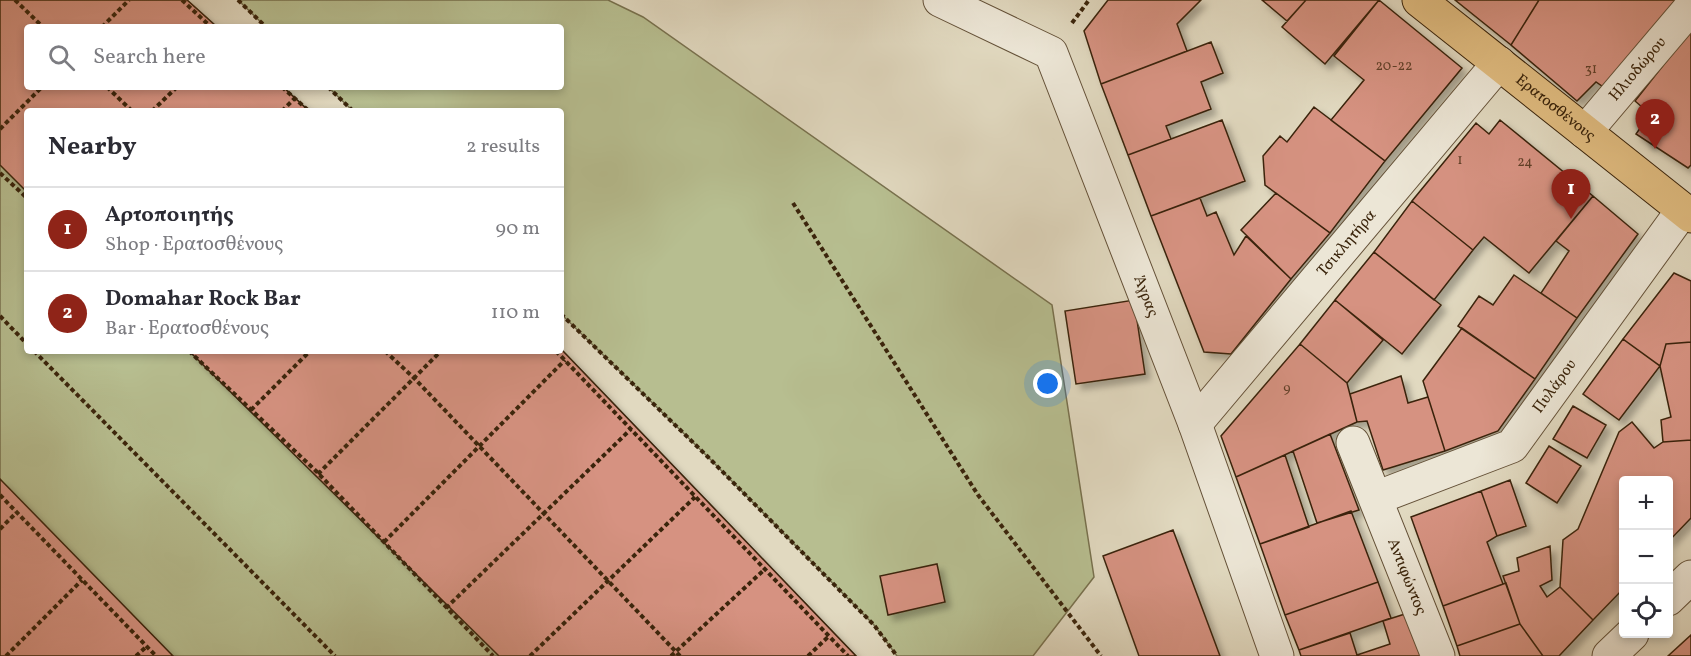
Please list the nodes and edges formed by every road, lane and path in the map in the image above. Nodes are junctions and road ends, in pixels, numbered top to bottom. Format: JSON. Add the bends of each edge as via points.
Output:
{"nodes":[{"id":1,"x":15,"y":0,"type":"edge"},
{"id":2,"x":129,"y":0,"type":"edge"},
{"id":3,"x":182,"y":0,"type":"edge"},
{"id":4,"x":237,"y":0,"type":"edge"},
{"id":5,"x":940,"y":0,"type":"edge"},
{"id":6,"x":1089,"y":0,"type":"edge"},
{"id":7,"x":1419,"y":0,"type":"edge"},
{"id":8,"x":1083,"y":7,"type":"dead end"},
{"id":9,"x":1691,"y":7,"type":"edge"},
{"id":10,"x":40,"y":24,"type":"edge"},
{"id":11,"x":105,"y":24,"type":"edge"},
{"id":12,"x":208,"y":24,"type":"edge"},
{"id":13,"x":263,"y":24,"type":"edge"},
{"id":14,"x":1499,"y":63,"type":"junction"},
{"id":15,"x":39,"y":90,"type":"edge"},
{"id":16,"x":109,"y":90,"type":"edge"},
{"id":17,"x":174,"y":90,"type":"edge"},
{"id":18,"x":286,"y":90,"type":"edge"},
{"id":19,"x":331,"y":90,"type":"edge"},
{"id":20,"x":295,"y":98,"type":"junction"},
{"id":21,"x":129,"y":108,"type":"edge"},
{"id":22,"x":155,"y":108,"type":"edge"},
{"id":23,"x":285,"y":108,"type":"edge"},
{"id":24,"x":306,"y":108,"type":"edge"},
{"id":25,"x":350,"y":108,"type":"edge"},
{"id":26,"x":0,"y":129,"type":"edge"},
{"id":27,"x":1585,"y":132,"type":"junction"},
{"id":28,"x":0,"y":173,"type":"edge"},
{"id":29,"x":24,"y":195,"type":"edge"},
{"id":30,"x":793,"y":203,"type":"dead end"},
{"id":31,"x":1687,"y":213,"type":"edge"},
{"id":32,"x":0,"y":316,"type":"edge"},
{"id":33,"x":564,"y":317,"type":"edge"},
{"id":34,"x":24,"y":341,"type":"edge"},
{"id":35,"x":37,"y":354,"type":"edge"},
{"id":36,"x":192,"y":354,"type":"edge"},
{"id":37,"x":307,"y":354,"type":"edge"},
{"id":38,"x":389,"y":354,"type":"edge"},
{"id":39,"x":438,"y":354,"type":"edge"},
{"id":40,"x":559,"y":354,"type":"edge"},
{"id":41,"x":565,"y":360,"type":"junction"},
{"id":42,"x":414,"y":378,"type":"junction"},
{"id":43,"x":251,"y":410,"type":"junction"},
{"id":44,"x":1195,"y":424,"type":"junction"},
{"id":45,"x":631,"y":429,"type":"junction"},
{"id":46,"x":1353,"y":443,"type":"dead end"},
{"id":47,"x":480,"y":447,"type":"junction"},
{"id":48,"x":318,"y":474,"type":"junction"},
{"id":49,"x":0,"y":495,"type":"edge"},
{"id":50,"x":695,"y":497,"type":"junction"},
{"id":51,"x":1376,"y":498,"type":"junction"},
{"id":52,"x":17,"y":513,"type":"junction"},
{"id":53,"x":543,"y":513,"type":"junction"},
{"id":54,"x":0,"y":529,"type":"edge"},
{"id":55,"x":384,"y":542,"type":"junction"},
{"id":56,"x":765,"y":569,"type":"junction"},
{"id":57,"x":1691,"y":577,"type":"edge"},
{"id":58,"x":82,"y":580,"type":"junction"},
{"id":59,"x":608,"y":581,"type":"junction"},
{"id":60,"x":1673,"y":593,"type":"edge"},
{"id":61,"x":446,"y":608,"type":"junction"},
{"id":62,"x":829,"y":636,"type":"junction"},
{"id":63,"x":1627,"y":638,"type":"edge"},
{"id":64,"x":146,"y":646,"type":"junction"},
{"id":65,"x":676,"y":652,"type":"junction"},
{"id":66,"x":6,"y":656,"type":"edge"},
{"id":67,"x":136,"y":656,"type":"edge"},
{"id":68,"x":156,"y":656,"type":"edge"},
{"id":69,"x":335,"y":656,"type":"edge"},
{"id":70,"x":493,"y":656,"type":"edge"},
{"id":71,"x":530,"y":656,"type":"edge"},
{"id":72,"x":672,"y":656,"type":"edge"},
{"id":73,"x":680,"y":656,"type":"edge"},
{"id":74,"x":807,"y":656,"type":"edge"},
{"id":75,"x":848,"y":656,"type":"edge"},
{"id":76,"x":897,"y":656,"type":"edge"},
{"id":77,"x":1101,"y":656,"type":"edge"},
{"id":78,"x":1277,"y":656,"type":"edge"},
{"id":79,"x":1438,"y":656,"type":"edge"},
{"id":80,"x":1609,"y":656,"type":"edge"}],
"edges":[{"from":1,"to":10,"type":"path"},
{"from":2,"to":11,"type":"path"},
{"from":3,"to":12,"type":"path"},
{"from":4,"to":13,"type":"path"},
{"from":5,"to":44,"type":"street","name":"Άγρας","via":[[1051,53]]},
{"from":6,"to":8,"type":"path"},
{"from":7,"to":14,"type":"main road","name":"Ερατοσθένους"},
{"from":9,"to":27,"type":"street","name":"Ηλιοδώρου"},
{"from":14,"to":27,"type":"main road","name":"Ερατοσθένους"},
{"from":14,"to":44,"type":"street","name":"Τσικλητήρα"},
{"from":15,"to":26,"type":"path"},
{"from":16,"to":21,"type":"path"},
{"from":17,"to":22,"type":"path"},
{"from":18,"to":20,"type":"path"},
{"from":19,"to":25,"type":"path"},
{"from":20,"to":23,"type":"path"},
{"from":20,"to":24,"type":"path"},
{"from":27,"to":31,"type":"main road","name":"Ερατοσθένους"},
{"from":28,"to":29,"type":"path"},
{"from":30,"to":77,"type":"path","via":[[978,495]]},
{"from":31,"to":51,"type":"street","name":"Πυλάρου","via":[[1512,446]]},
{"from":32,"to":34,"type":"path"},
{"from":33,"to":76,"type":"path","via":[[874,625]]},
{"from":35,"to":69,"type":"path"},
{"from":36,"to":43,"type":"path"},
{"from":37,"to":43,"type":"path"},
{"from":38,"to":42,"type":"path"},
{"from":39,"to":42,"type":"path"},
{"from":40,"to":41,"type":"path"},
{"from":41,"to":45,"type":"path"},
{"from":41,"to":47,"type":"path"},
{"from":42,"to":47,"type":"path"},
{"from":42,"to":48,"type":"path"},
{"from":43,"to":48,"type":"path"},
{"from":44,"to":78,"type":"street","name":"Άγρας"},
{"from":45,"to":50,"type":"path"},
{"from":45,"to":53,"type":"path"},
{"from":46,"to":51,"type":"street","name":"Αντιφώντος"},
{"from":47,"to":53,"type":"path"},
{"from":47,"to":55,"type":"path"},
{"from":48,"to":55,"type":"path"},
{"from":49,"to":52,"type":"path"},
{"from":50,"to":56,"type":"path"},
{"from":50,"to":59,"type":"path"},
{"from":51,"to":79,"type":"street","name":"Αντιφώντος"},
{"from":52,"to":54,"type":"path"},
{"from":52,"to":58,"type":"path"},
{"from":53,"to":59,"type":"path"},
{"from":53,"to":61,"type":"path"},
{"from":55,"to":61,"type":"path"},
{"from":56,"to":62,"type":"path"},
{"from":56,"to":65,"type":"path"},
{"from":57,"to":60,"type":"street"},
{"from":58,"to":64,"type":"path"},
{"from":58,"to":66,"type":"path"},
{"from":59,"to":65,"type":"path"},
{"from":59,"to":71,"type":"path"},
{"from":61,"to":70,"type":"path"},
{"from":62,"to":74,"type":"path"},
{"from":62,"to":75,"type":"path"},
{"from":63,"to":80,"type":"street"},
{"from":64,"to":67,"type":"path"},
{"from":64,"to":68,"type":"path"},
{"from":65,"to":72,"type":"path"},
{"from":65,"to":73,"type":"path"}]}
